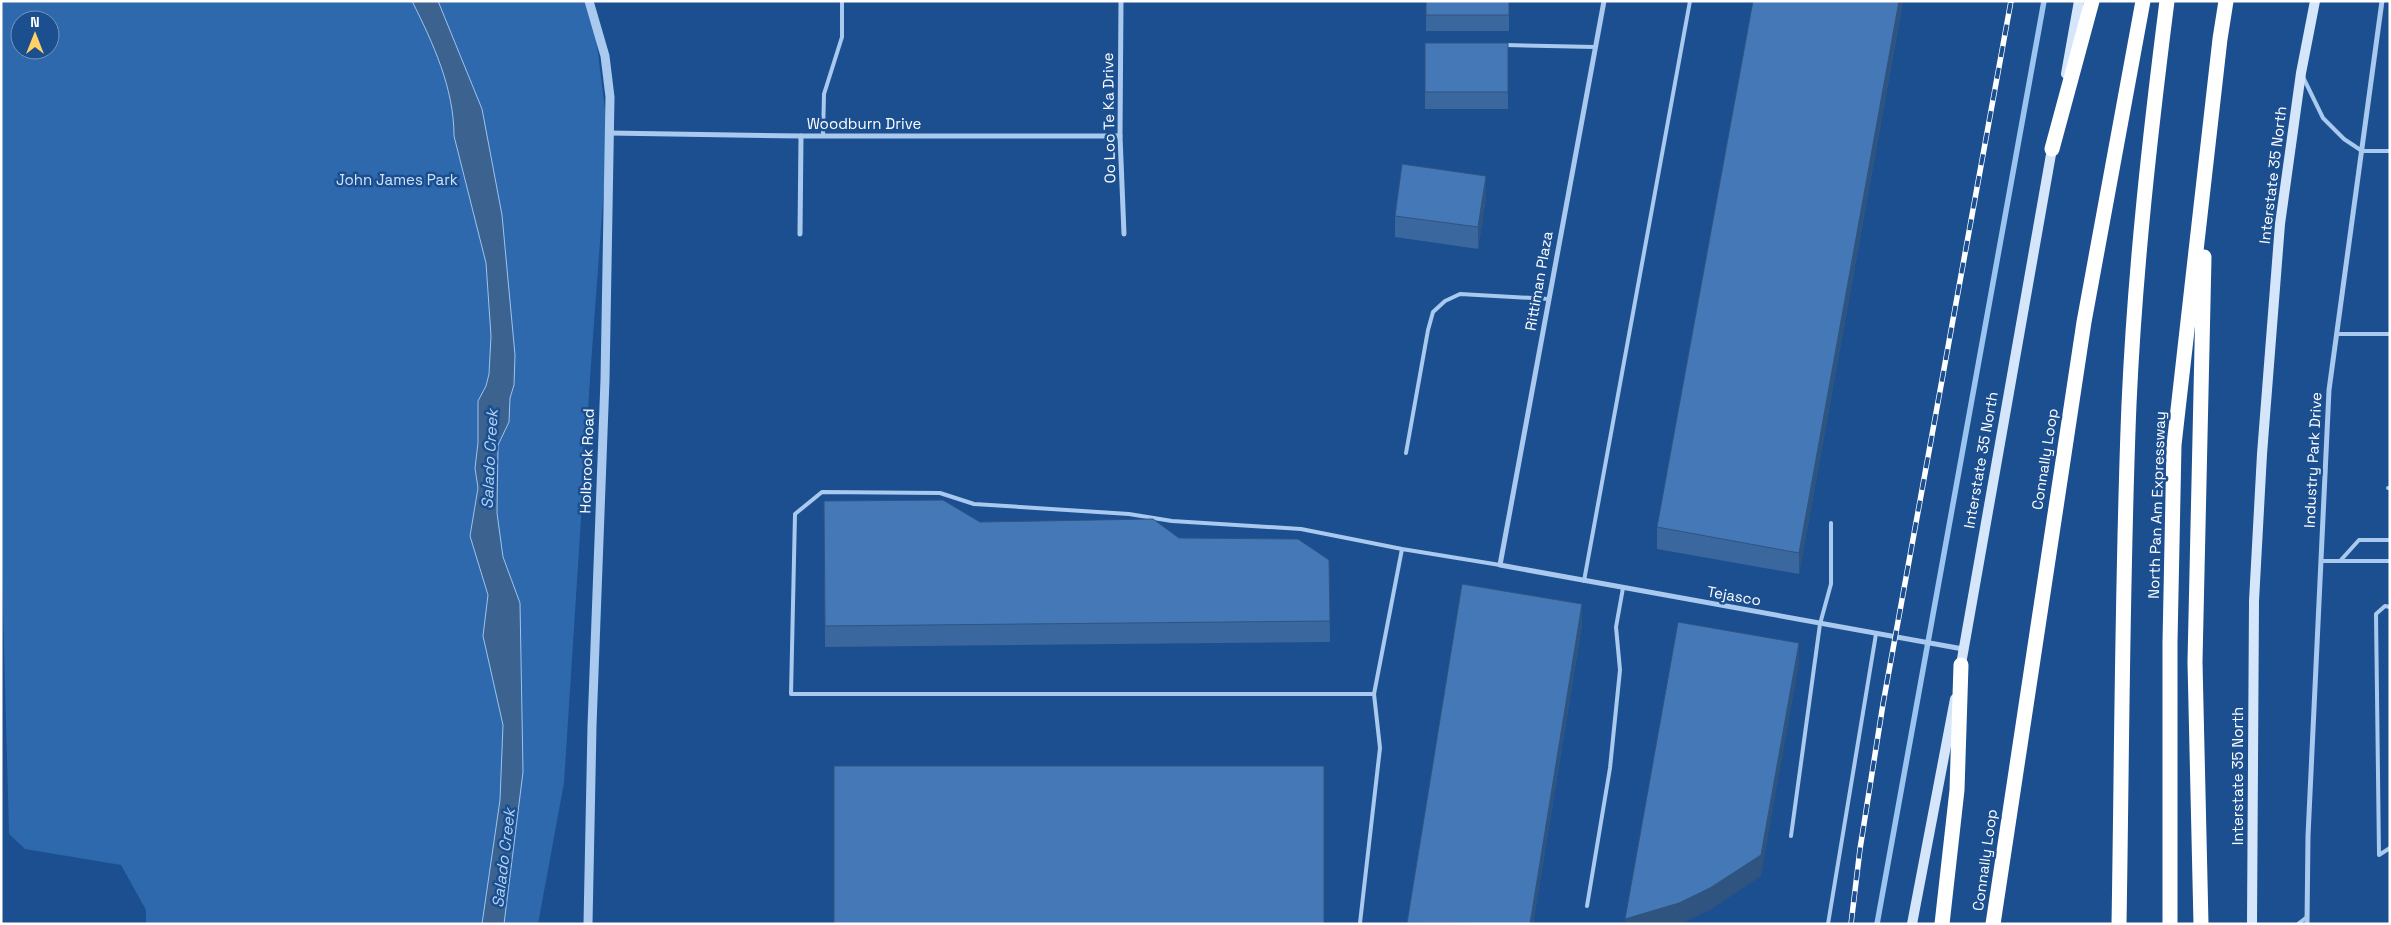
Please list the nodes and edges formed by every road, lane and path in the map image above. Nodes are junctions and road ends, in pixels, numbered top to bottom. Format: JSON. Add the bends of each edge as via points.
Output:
{"nodes":[{"id":1,"x":590,"y":1,"type":"edge"},
{"id":2,"x":842,"y":1,"type":"edge"},
{"id":3,"x":1121,"y":1,"type":"edge"},
{"id":4,"x":1604,"y":1,"type":"edge"},
{"id":5,"x":1690,"y":1,"type":"edge"},
{"id":6,"x":2079,"y":1,"type":"edge"},
{"id":7,"x":2092,"y":1,"type":"edge"},
{"id":8,"x":2143,"y":1,"type":"edge"},
{"id":9,"x":2167,"y":1,"type":"edge"},
{"id":10,"x":2226,"y":1,"type":"edge"},
{"id":11,"x":2316,"y":1,"type":"edge"},
{"id":12,"x":2382,"y":1,"type":"edge"},
{"id":13,"x":1498,"y":45,"type":"edge"},
{"id":14,"x":1595,"y":47,"type":"junction"},
{"id":15,"x":2301,"y":73,"type":"junction"},
{"id":16,"x":608,"y":133,"type":"junction"},
{"id":17,"x":801,"y":136,"type":"junction"},
{"id":18,"x":823,"y":136,"type":"junction"},
{"id":19,"x":1120,"y":136,"type":"junction"},
{"id":20,"x":2052,"y":149,"type":"junction"},
{"id":21,"x":2362,"y":151,"type":"junction"},
{"id":22,"x":2390,"y":151,"type":"edge"},
{"id":23,"x":2207,"y":156,"type":"junction"},
{"id":24,"x":800,"y":234,"type":"dead end"},
{"id":25,"x":1124,"y":234,"type":"dead end"},
{"id":26,"x":1549,"y":299,"type":"junction"},
{"id":27,"x":2337,"y":334,"type":"junction"},
{"id":28,"x":2390,"y":334,"type":"edge"},
{"id":29,"x":1406,"y":453,"type":"dead end"},
{"id":30,"x":1830,"y":523,"type":"dead end"},
{"id":31,"x":2390,"y":540,"type":"edge"},
{"id":32,"x":1402,"y":549,"type":"junction"},
{"id":33,"x":2321,"y":561,"type":"junction"},
{"id":34,"x":2340,"y":561,"type":"junction"},
{"id":35,"x":2390,"y":561,"type":"edge"},
{"id":36,"x":1500,"y":565,"type":"junction"},
{"id":37,"x":1584,"y":581,"type":"junction"},
{"id":38,"x":1623,"y":588,"type":"junction"},
{"id":39,"x":2390,"y":607,"type":"edge"},
{"id":40,"x":1820,"y":624,"type":"junction"},
{"id":41,"x":1876,"y":634,"type":"junction"},
{"id":42,"x":1963,"y":649,"type":"junction"},
{"id":43,"x":1961,"y":665,"type":"junction"},
{"id":44,"x":1374,"y":694,"type":"junction"},
{"id":45,"x":1791,"y":836,"type":"dead end"},
{"id":46,"x":2390,"y":848,"type":"edge"},
{"id":47,"x":1587,"y":906,"type":"dead end"},
{"id":48,"x":2307,"y":917,"type":"junction"},
{"id":49,"x":1360,"y":923,"type":"edge"},
{"id":50,"x":588,"y":924,"type":"edge"},
{"id":51,"x":1828,"y":924,"type":"edge"},
{"id":52,"x":1912,"y":924,"type":"edge"},
{"id":53,"x":1942,"y":924,"type":"edge"},
{"id":54,"x":1993,"y":924,"type":"edge"},
{"id":55,"x":2119,"y":924,"type":"edge"},
{"id":56,"x":2170,"y":924,"type":"edge"},
{"id":57,"x":2200,"y":924,"type":"edge"},
{"id":58,"x":2252,"y":924,"type":"edge"},
{"id":59,"x":2298,"y":924,"type":"edge"},
{"id":60,"x":2307,"y":924,"type":"edge"}],
"edges":[{"from":1,"to":16,"type":"street","name":"Holbrook Road","via":[[605,56],[610,97]]},
{"from":2,"to":18,"type":"lane","via":[[842,37],[824,94]]},
{"from":3,"to":19,"type":"street","name":"Oo Loo Te Ka Drive"},
{"from":4,"to":14,"type":"street","name":"Rittiman Plaza"},
{"from":5,"to":37,"type":"lane"},
{"from":6,"to":20,"type":"main road","name":"Interstate 35 North"},
{"from":7,"to":20,"type":"highway"},
{"from":8,"to":54,"type":"highway","name":"Connally Loop","via":[[2084,322]]},
{"from":9,"to":55,"type":"highway","name":"North Pan Am Expressway","via":[[2144,201],[2130,401],[2124,544]]},
{"from":10,"to":23,"type":"highway","name":"North Pan Am Expressway"},
{"from":11,"to":15,"type":"main road","name":"Interstate 35 North"},
{"from":12,"to":21,"type":"street","name":"Industry Park Drive"},
{"from":13,"to":14,"type":"lane"},
{"from":14,"to":26,"type":"street","name":"Rittiman Plaza"},
{"from":15,"to":21,"type":"lane","via":[[2323,118]]},
{"from":15,"to":58,"type":"main road","name":"Interstate 35 North","via":[[2280,224],[2262,454],[2254,601]]},
{"from":16,"to":17,"type":"street","name":"Woodburn Drive"},
{"from":16,"to":50,"type":"street","name":"Holbrook Road","via":[[605,380]]},
{"from":17,"to":18,"type":"street","name":"Woodburn Drive"},
{"from":17,"to":24,"type":"street"},
{"from":18,"to":19,"type":"street","name":"Woodburn Drive"},
{"from":19,"to":25,"type":"street","name":"Oo Loo Te Ka Drive"},
{"from":20,"to":42,"type":"main road","name":"Interstate 35 North"},
{"from":21,"to":22,"type":"lane"},
{"from":21,"to":27,"type":"street","name":"Industry Park Drive"},
{"from":23,"to":56,"type":"highway","name":"North Pan Am Expressway","via":[[2174,445]]},
{"from":23,"to":57,"type":"highway","via":[[2195,662]]},
{"from":26,"to":29,"type":"lane","via":[[1460,294],[1433,312]]},
{"from":26,"to":36,"type":"street","name":"Rittiman Plaza"},
{"from":27,"to":28,"type":"lane"},
{"from":27,"to":33,"type":"street","name":"Industry Park Drive","via":[[2329,390]]},
{"from":30,"to":40,"type":"lane","via":[[1831,584]]},
{"from":31,"to":34,"type":"lane","via":[[2359,540]]},
{"from":32,"to":36,"type":"lane"},
{"from":32,"to":44,"type":"lane"},
{"from":32,"to":44,"type":"lane","via":[[1301,529],[1172,522],[1129,514],[974,504],[940,493],[822,492],[795,514],[791,694]]},
{"from":33,"to":34,"type":"lane"},
{"from":33,"to":48,"type":"street","name":"Industry Park Drive"},
{"from":34,"to":35,"type":"lane"},
{"from":36,"to":37,"type":"street","name":"Tejasco"},
{"from":37,"to":38,"type":"street","name":"Tejasco"},
{"from":38,"to":40,"type":"street","name":"Tejasco"},
{"from":38,"to":47,"type":"lane","via":[[1616,627],[1620,670],[1610,768]]},
{"from":39,"to":46,"type":"lane","via":[[2385,606],[2376,614],[2379,855]]},
{"from":40,"to":41,"type":"street","name":"Tejasco"},
{"from":40,"to":45,"type":"lane"},
{"from":41,"to":42,"type":"street","name":"Tejasco"},
{"from":41,"to":51,"type":"lane"},
{"from":42,"to":43,"type":"main road","name":"Interstate 35 North"},
{"from":43,"to":52,"type":"main road","name":"Interstate 35 North"},
{"from":43,"to":53,"type":"highway","via":[[1957,790]]},
{"from":44,"to":49,"type":"lane","via":[[1380,748]]},
{"from":48,"to":59,"type":"lane"},
{"from":48,"to":60,"type":"street","name":"Industry Park Drive"}]}
